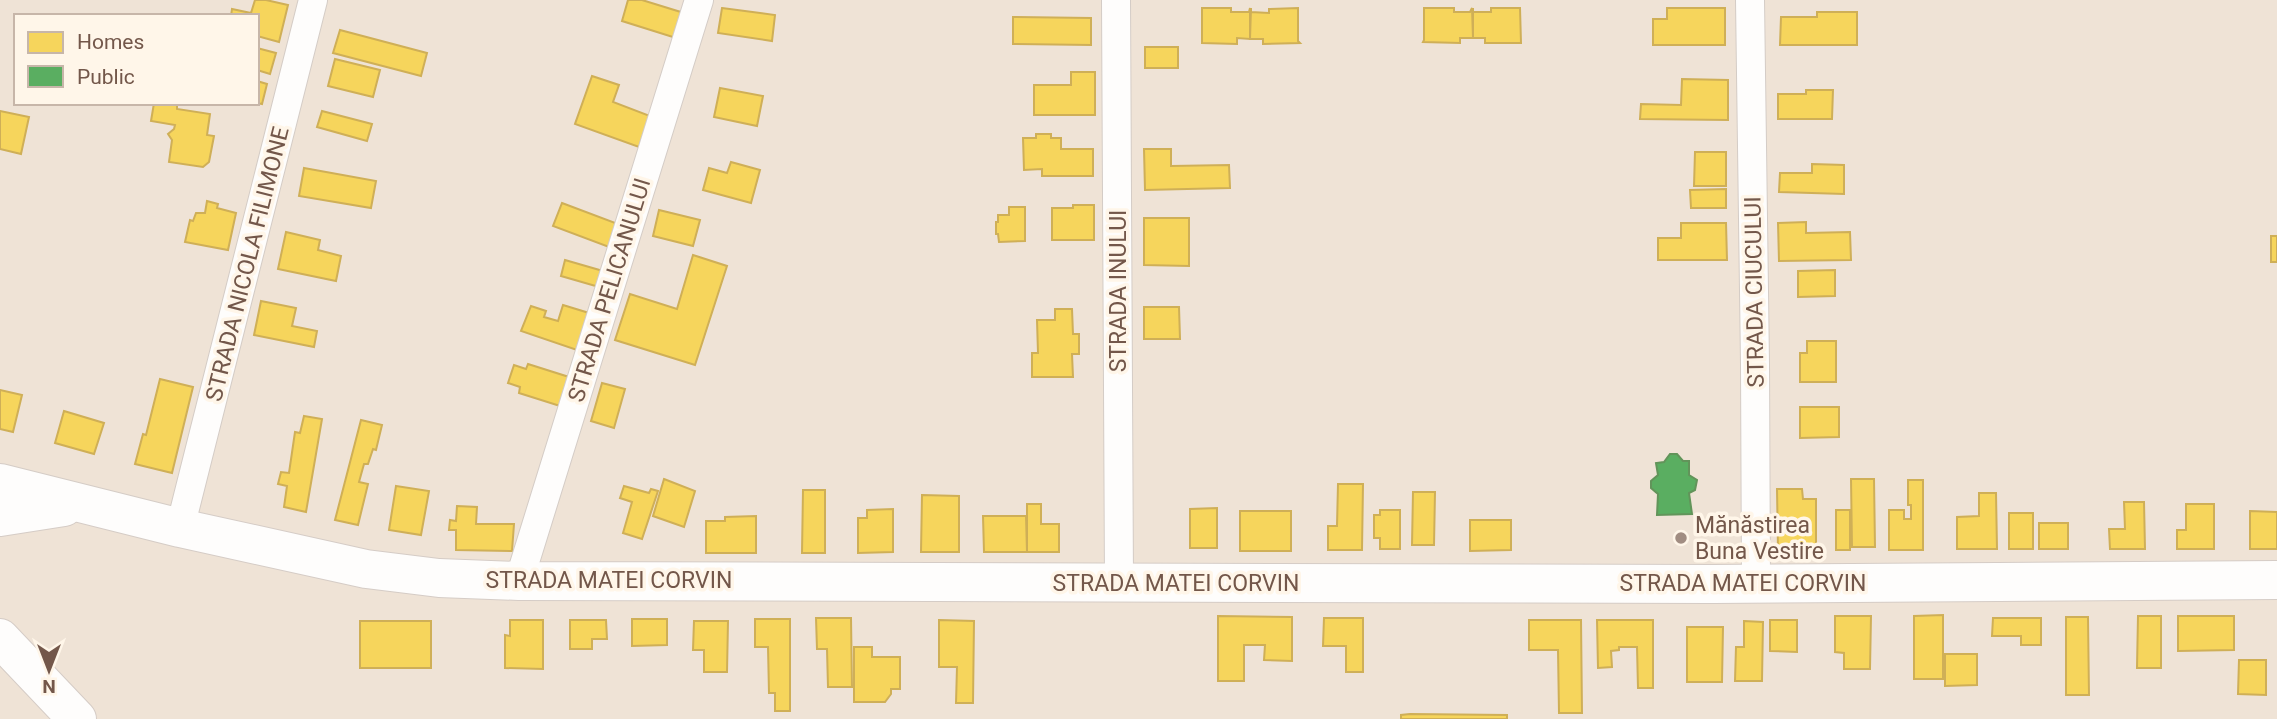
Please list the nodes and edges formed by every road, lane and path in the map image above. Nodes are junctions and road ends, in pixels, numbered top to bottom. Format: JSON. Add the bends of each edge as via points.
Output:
{"nodes":[{"id":1,"x":313,"y":0,"type":"edge"},
{"id":2,"x":699,"y":0,"type":"edge"},
{"id":3,"x":1116,"y":0,"type":"edge"},
{"id":4,"x":1749,"y":0,"type":"edge"},
{"id":5,"x":0,"y":483,"type":"edge"},
{"id":6,"x":84,"y":505,"type":"junction"},
{"id":7,"x":0,"y":517,"type":"edge"},
{"id":8,"x":180,"y":528,"type":"junction"},
{"id":9,"x":2277,"y":580,"type":"edge"},
{"id":10,"x":519,"y":581,"type":"junction"},
{"id":11,"x":1119,"y":582,"type":"junction"},
{"id":12,"x":1756,"y":583,"type":"junction"},
{"id":13,"x":0,"y":638,"type":"edge"},
{"id":14,"x":76,"y":719,"type":"edge"}],
"edges":[{"from":1,"to":8,"type":"street","name":"STRADA NICOLA FILIMONE"},
{"from":2,"to":10,"type":"street","name":"STRADA PELICANULUI"},
{"from":3,"to":11,"type":"street","name":"STRADA INULUI"},
{"from":4,"to":12,"type":"street","name":"STRADA CIUCULUI"},
{"from":5,"to":6,"type":"main road","name":"STRADA MATEI CORVIN"},
{"from":6,"to":7,"type":"main road","name":"STRADA MATEI CORVIN"},
{"from":6,"to":8,"type":"main road","name":"STRADA MATEI CORVIN"},
{"from":8,"to":10,"type":"main road","name":"STRADA MATEI CORVIN","via":[[395,573]]},
{"from":9,"to":12,"type":"main road","name":"STRADA MATEI CORVIN"},
{"from":10,"to":11,"type":"main road","name":"STRADA MATEI CORVIN"},
{"from":11,"to":12,"type":"main road","name":"STRADA MATEI CORVIN"},
{"from":13,"to":14,"type":"main road"}]}
